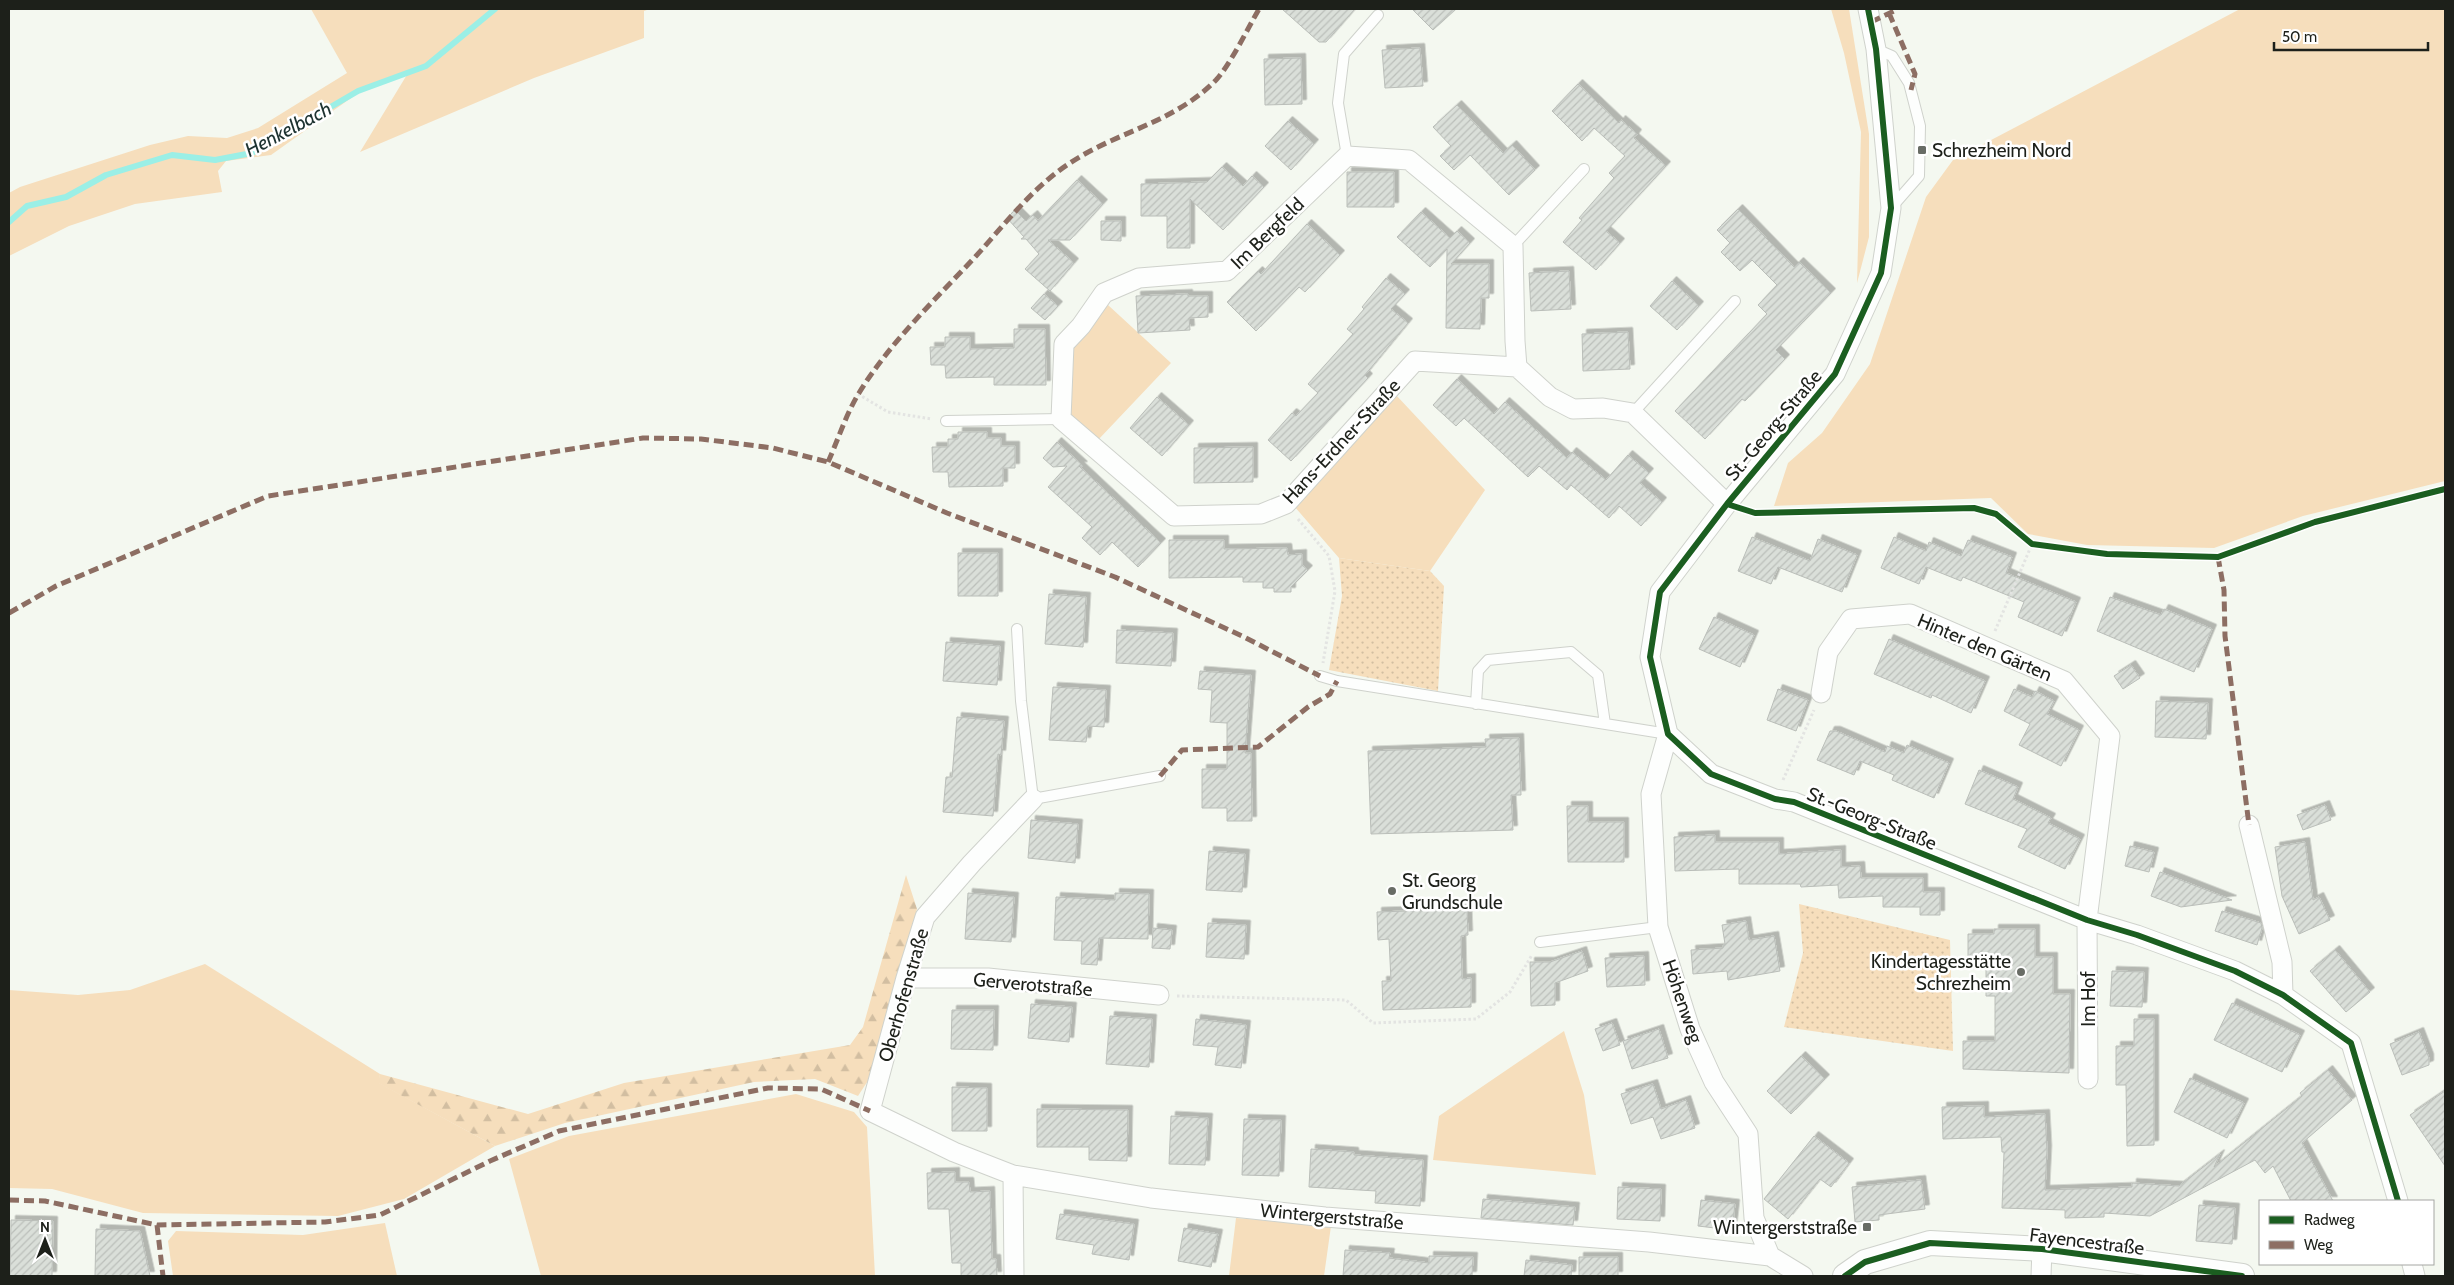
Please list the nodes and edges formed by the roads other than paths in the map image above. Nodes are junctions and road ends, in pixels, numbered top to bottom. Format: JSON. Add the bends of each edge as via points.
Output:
{"nodes":[{"id":1,"x":1868,"y":9,"type":"edge"},
{"id":2,"x":1378,"y":14,"type":"dead end"},
{"id":3,"x":1876,"y":49,"type":"junction"},
{"id":4,"x":1347,"y":156,"type":"junction"},
{"id":5,"x":1584,"y":169,"type":"dead end"},
{"id":6,"x":1891,"y":208,"type":"junction"},
{"id":7,"x":1513,"y":246,"type":"junction"},
{"id":8,"x":1735,"y":301,"type":"dead end"},
{"id":9,"x":1517,"y":367,"type":"junction"},
{"id":10,"x":1633,"y":413,"type":"junction"},
{"id":11,"x":1061,"y":419,"type":"junction"},
{"id":12,"x":946,"y":421,"type":"road end"},
{"id":13,"x":1727,"y":504,"type":"junction"},
{"id":14,"x":1016,"y":629,"type":"dead end"},
{"id":15,"x":1320,"y":676,"type":"road end"},
{"id":16,"x":1821,"y":693,"type":"road end"},
{"id":17,"x":1476,"y":704,"type":"junction"},
{"id":18,"x":1605,"y":724,"type":"junction"},
{"id":19,"x":1668,"y":734,"type":"junction"},
{"id":20,"x":1160,"y":776,"type":"dead end"},
{"id":21,"x":1033,"y":799,"type":"junction"},
{"id":22,"x":2249,"y":825,"type":"dead end"},
{"id":23,"x":2087,"y":920,"type":"junction"},
{"id":24,"x":1658,"y":927,"type":"junction"},
{"id":25,"x":1540,"y":942,"type":"road end"},
{"id":26,"x":906,"y":978,"type":"junction"},
{"id":27,"x":1159,"y":995,"type":"road end"},
{"id":28,"x":2283,"y":995,"type":"junction"},
{"id":29,"x":2088,"y":1079,"type":"dead end"},
{"id":30,"x":870,"y":1111,"type":"joint"},
{"id":31,"x":1013,"y":1175,"type":"junction"},
{"id":32,"x":2398,"y":1200,"type":"edge"},
{"id":33,"x":2042,"y":1249,"type":"junction"},
{"id":34,"x":1770,"y":1256,"type":"junction"},
{"id":35,"x":2192,"y":1273,"type":"edge"},
{"id":36,"x":1014,"y":1276,"type":"edge"},
{"id":37,"x":1803,"y":1276,"type":"edge"},
{"id":38,"x":1845,"y":1276,"type":"edge"},
{"id":39,"x":2041,"y":1276,"type":"edge"},
{"id":40,"x":2242,"y":1276,"type":"edge"}],
"edges":[{"from":1,"to":3,"type":"street","name":"St.-Georg-Straße"},
{"from":2,"to":4,"type":"lane","via":[[1344,54],[1338,103]]},
{"from":3,"to":6,"type":"street","name":"St.-Georg-Straße"},
{"from":3,"to":6,"type":"lane","via":[[1892,56],[1909,83],[1920,126],[1920,176]]},
{"from":4,"to":7,"type":"street","via":[[1409,160]]},
{"from":4,"to":11,"type":"street","name":"Im Bergfeld","via":[[1227,271],[1139,278],[1104,292],[1064,344]]},
{"from":5,"to":7,"type":"lane"},
{"from":6,"to":13,"type":"street","name":"St.-Georg-Straße","via":[[1881,273],[1835,374]]},
{"from":7,"to":9,"type":"street"},
{"from":8,"to":10,"type":"lane"},
{"from":9,"to":10,"type":"street","via":[[1550,397],[1573,409],[1603,408]]},
{"from":9,"to":11,"type":"street","name":"Hans-Erdner-Straße","via":[[1415,361],[1286,504],[1261,514],[1174,516]]},
{"from":10,"to":13,"type":"street"},
{"from":11,"to":12,"type":"lane"},
{"from":13,"to":19,"type":"street","name":"St.-Georg-Straße","via":[[1660,592],[1650,658]]},
{"from":14,"to":21,"type":"lane"},
{"from":15,"to":17,"type":"lane"},
{"from":16,"to":23,"type":"street","name":"Hinter den Gärten","via":[[1828,652],[1851,620],[1910,614],[2064,681],[2110,736]]},
{"from":17,"to":18,"type":"lane"},
{"from":17,"to":18,"type":"lane","via":[[1478,671],[1488,660],[1571,652],[1598,675]]},
{"from":18,"to":19,"type":"lane"},
{"from":19,"to":23,"type":"street","name":"St.-Georg-Straße","via":[[1711,774],[1775,799],[1794,802]]},
{"from":19,"to":24,"type":"street","name":"Höhenweg","via":[[1651,794]]},
{"from":20,"to":21,"type":"lane"},
{"from":21,"to":26,"type":"street","name":"Oberhofenstraße","via":[[925,917]]},
{"from":22,"to":28,"type":"street","via":[[2282,962]]},
{"from":23,"to":28,"type":"street","name":"St.-Georg-Straße","via":[[2235,971]]},
{"from":23,"to":29,"type":"street","name":"Im Hof"},
{"from":24,"to":25,"type":"lane"},
{"from":24,"to":34,"type":"street","name":"Höhenweg","via":[[1690,1029],[1714,1082],[1748,1134],[1754,1218]]},
{"from":26,"to":27,"type":"street","name":"Gerverotstraße","via":[[988,978]]},
{"from":26,"to":30,"type":"street","name":"Oberhofenstraße"},
{"from":28,"to":32,"type":"street","name":"St.-Georg-Straße","via":[[2351,1043]]},
{"from":30,"to":31,"type":"street","name":"Wintergerststraße","via":[[954,1152]]},
{"from":31,"to":34,"type":"street","name":"Wintergerststraße","via":[[1151,1198],[1325,1217],[1649,1242]]},
{"from":31,"to":36,"type":"street"},
{"from":33,"to":35,"type":"street","name":"Fayencestraße"},
{"from":33,"to":38,"type":"street","name":"Fayencestraße","via":[[1930,1242],[1865,1262]]},
{"from":33,"to":39,"type":"street"},
{"from":34,"to":37,"type":"street","name":"Wintergerststraße"},
{"from":35,"to":40,"type":"street","name":"Fayencestraße"}]}
